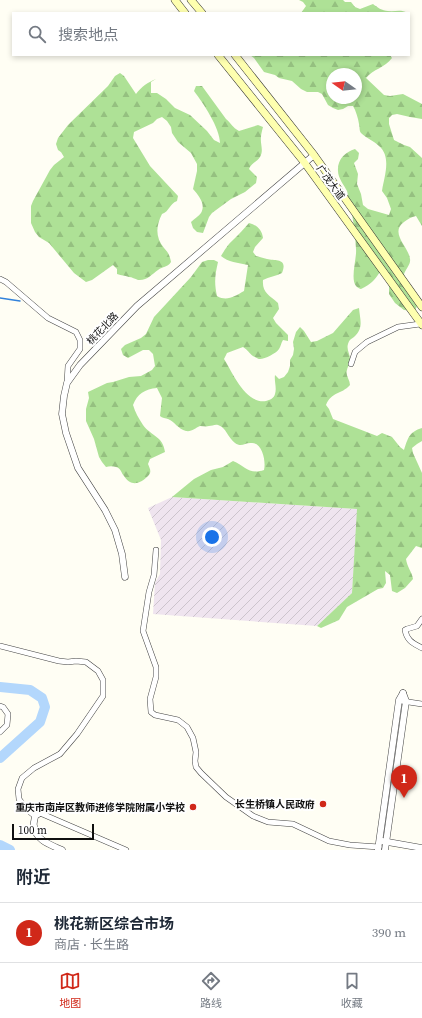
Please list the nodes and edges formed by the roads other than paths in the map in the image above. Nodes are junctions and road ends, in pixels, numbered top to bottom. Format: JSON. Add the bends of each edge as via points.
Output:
{"nodes":[{"id":1,"x":175,"y":0,"type":"edge"},
{"id":2,"x":191,"y":0,"type":"edge"},
{"id":3,"x":196,"y":0,"type":"edge"},
{"id":4,"x":200,"y":11,"type":"edge"},
{"id":5,"x":184,"y":12,"type":"edge"},
{"id":6,"x":219,"y":56,"type":"edge"},
{"id":7,"x":236,"y":56,"type":"edge"},
{"id":8,"x":314,"y":155,"type":"junction"},
{"id":9,"x":304,"y":162,"type":"junction"},
{"id":10,"x":0,"y":279,"type":"edge"},
{"id":11,"x":422,"y":307,"type":"edge"},
{"id":12,"x":421,"y":324,"type":"edge"},
{"id":13,"x":351,"y":364,"type":"dead end"},
{"id":14,"x":67,"y":382,"type":"junction"},
{"id":15,"x":156,"y":550,"type":"dead end"},
{"id":16,"x":124,"y":577,"type":"dead end"},
{"id":17,"x":422,"y":619,"type":"edge"},
{"id":18,"x":0,"y":646,"type":"edge"},
{"id":19,"x":422,"y":648,"type":"edge"},
{"id":20,"x":403,"y":701,"type":"junction"},
{"id":21,"x":422,"y":704,"type":"edge"},
{"id":22,"x":0,"y":706,"type":"edge"},
{"id":23,"x":0,"y":732,"type":"edge"},
{"id":24,"x":38,"y":814,"type":"junction"},
{"id":25,"x":379,"y":840,"type":"junction"},
{"id":26,"x":386,"y":842,"type":"junction"},
{"id":27,"x":422,"y":848,"type":"edge"},
{"id":28,"x":382,"y":849,"type":"edge"},
{"id":29,"x":62,"y":850,"type":"edge"},
{"id":30,"x":126,"y":850,"type":"edge"},
{"id":31,"x":392,"y":850,"type":"edge"}],
"edges":[{"from":1,"to":5,"type":"main road"},
{"from":2,"to":4,"type":"main road"},
{"from":3,"to":4,"type":"main road"},
{"from":6,"to":9,"type":"main road","name":"广茂大道"},
{"from":7,"to":8,"type":"main road","name":"广茂大道"},
{"from":8,"to":9,"type":"street","name":"桃花北路"},
{"from":8,"to":11,"type":"main road","name":"广茂大道"},
{"from":9,"to":12,"type":"main road","name":"广茂大道"},
{"from":9,"to":14,"type":"street","name":"桃花北路","via":[[137,306]]},
{"from":10,"to":14,"type":"street","via":[[48,318],[76,332],[80,340],[80,349],[68,366]]},
{"from":12,"to":13,"type":"street","via":[[398,327],[367,342],[355,352]]},
{"from":14,"to":16,"type":"street","name":"桃花北路","via":[[62,414],[66,433],[78,468],[115,530],[122,554]]},
{"from":15,"to":28,"type":"street","via":[[143,631],[156,667],[150,699],[152,712],[178,720],[187,727],[193,738],[196,767],[226,798],[253,816],[268,822],[292,824],[329,841]]},
{"from":17,"to":19,"type":"street","via":[[417,626],[405,630],[406,637]]},
{"from":18,"to":24,"type":"street","via":[[59,661],[86,662],[98,671],[103,680],[103,696],[77,734],[60,754],[34,768],[22,778],[18,799],[26,809]]},
{"from":20,"to":21,"type":"street"},
{"from":20,"to":25,"type":"street"},
{"from":20,"to":26,"type":"street"},
{"from":22,"to":23,"type":"street","via":[[8,714],[7,725]]},
{"from":24,"to":29,"type":"street","via":[[34,826],[36,833],[40,839]]},
{"from":24,"to":30,"type":"street"},
{"from":25,"to":26,"type":"street"},
{"from":25,"to":28,"type":"street"},
{"from":26,"to":27,"type":"street"},
{"from":26,"to":28,"type":"street"},
{"from":28,"to":31,"type":"street"}]}
